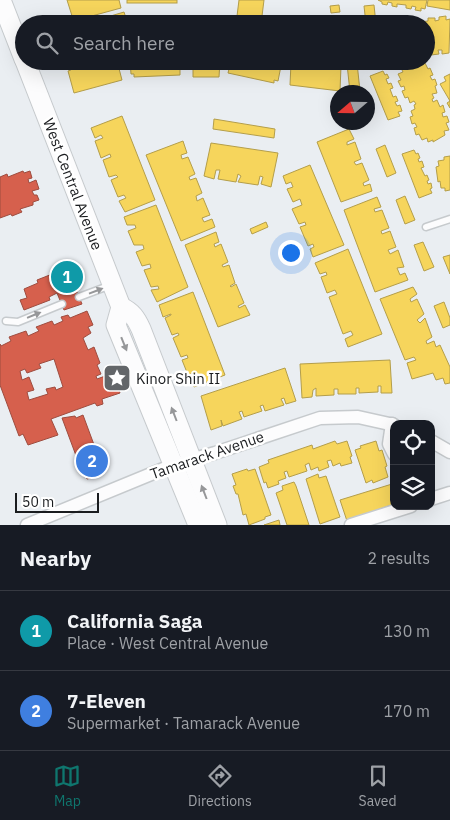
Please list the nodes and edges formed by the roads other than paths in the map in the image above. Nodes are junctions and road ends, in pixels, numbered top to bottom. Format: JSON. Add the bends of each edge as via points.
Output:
{"nodes":[{"id":1,"x":0,"y":0,"type":"edge"},
{"id":2,"x":15,"y":38,"type":"edge"},
{"id":3,"x":28,"y":70,"type":"edge"},
{"id":4,"x":450,"y":220,"type":"edge"},
{"id":5,"x":426,"y":227,"type":"dead end"},
{"id":6,"x":112,"y":284,"type":"junction"},
{"id":7,"x":79,"y":297,"type":"dead end"},
{"id":8,"x":62,"y":304,"type":"dead end"},
{"id":9,"x":6,"y":321,"type":"dead end"},
{"id":10,"x":390,"y":423,"type":"edge"},
{"id":11,"x":435,"y":443,"type":"edge"},
{"id":12,"x":450,"y":452,"type":"edge"},
{"id":13,"x":182,"y":462,"type":"junction"},
{"id":14,"x":450,"y":493,"type":"edge"},
{"id":15,"x":435,"y":498,"type":"edge"},
{"id":16,"x":399,"y":510,"type":"edge"},
{"id":17,"x":27,"y":525,"type":"edge"},
{"id":18,"x":198,"y":525,"type":"edge"},
{"id":19,"x":217,"y":525,"type":"edge"},
{"id":20,"x":351,"y":525,"type":"edge"}],
"edges":[{"from":1,"to":2,"type":"main road","name":"West Central Avenue"},
{"from":3,"to":6,"type":"main road","name":"West Central Avenue"},
{"from":4,"to":5,"type":"lane"},
{"from":7,"to":6,"type":"lane","one_way":true},
{"from":6,"to":13,"type":"main road","name":"West Central Avenue","via":[[121,307],[135,317]]},
{"from":9,"to":8,"type":"lane","one_way":true,"via":[[18,322]]},
{"from":10,"to":13,"type":"street","name":"Tamarack Avenue","via":[[358,417],[320,418]]},
{"from":11,"to":12,"type":"street"},
{"from":13,"to":17,"type":"street","name":"Tamarack Avenue"},
{"from":13,"to":18,"type":"main road","name":"West Central Avenue"},
{"from":19,"to":13,"type":"main road","name":"West Central Avenue","one_way":true},
{"from":14,"to":15,"type":"street"},
{"from":16,"to":20,"type":"street"}]}
